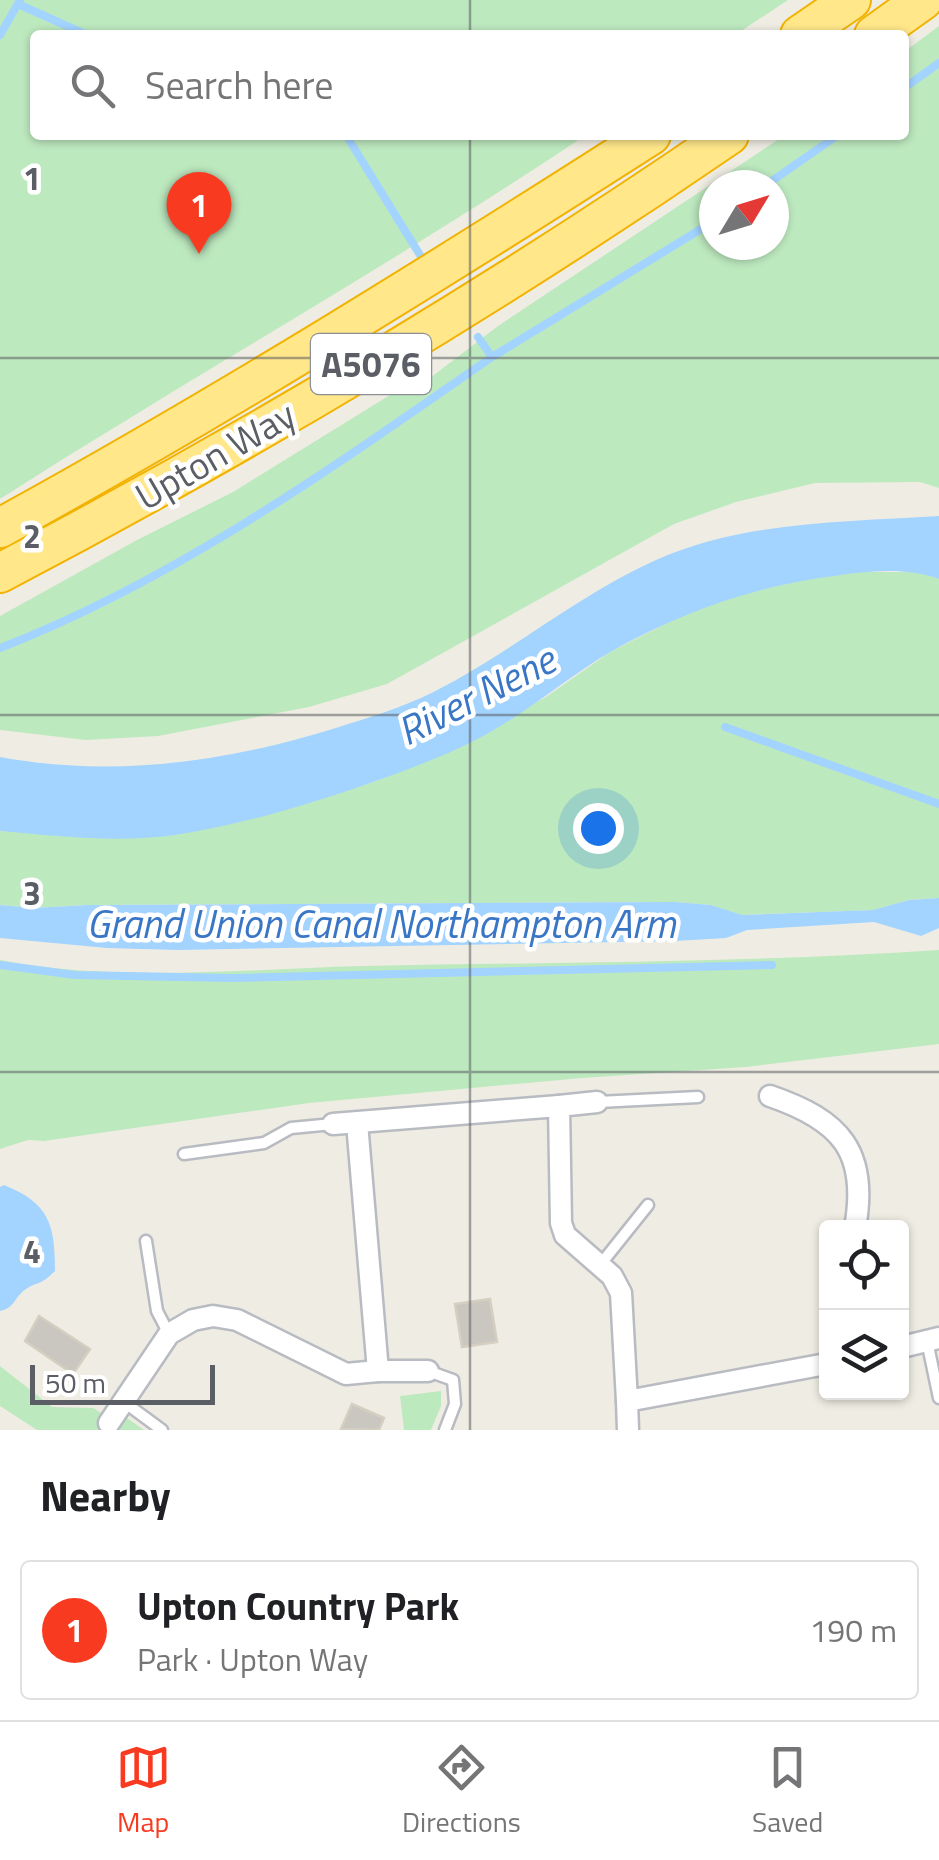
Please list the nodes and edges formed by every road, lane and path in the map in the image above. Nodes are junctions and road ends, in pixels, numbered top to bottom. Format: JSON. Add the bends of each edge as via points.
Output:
{"nodes":[{"id":1,"x":851,"y":0,"type":"edge"},
{"id":2,"x":923,"y":0,"type":"edge"},
{"id":3,"x":807,"y":30,"type":"edge"},
{"id":4,"x":881,"y":30,"type":"edge"},
{"id":5,"x":643,"y":140,"type":"edge"},
{"id":6,"x":721,"y":140,"type":"edge"},
{"id":7,"x":0,"y":528,"type":"edge"},
{"id":8,"x":0,"y":573,"type":"edge"},
{"id":9,"x":770,"y":1096,"type":"dead end"},
{"id":10,"x":698,"y":1097,"type":"dead end"},
{"id":11,"x":597,"y":1102,"type":"joint"},
{"id":12,"x":559,"y":1106,"type":"junction"},
{"id":13,"x":357,"y":1122,"type":"junction"},
{"id":14,"x":333,"y":1124,"type":"joint"},
{"id":15,"x":184,"y":1154,"type":"dead end"},
{"id":16,"x":648,"y":1205,"type":"dead end"},
{"id":17,"x":857,"y":1220,"type":"edge"},
{"id":18,"x":146,"y":1241,"type":"dead end"},
{"id":19,"x":600,"y":1265,"type":"junction"},
{"id":20,"x":169,"y":1334,"type":"junction"},
{"id":21,"x":933,"y":1340,"type":"edge"},
{"id":22,"x":819,"y":1365,"type":"edge"},
{"id":23,"x":378,"y":1371,"type":"junction"},
{"id":24,"x":428,"y":1371,"type":"joint"},
{"id":25,"x":939,"y":1398,"type":"edge"},
{"id":26,"x":627,"y":1401,"type":"junction"},
{"id":27,"x":124,"y":1402,"type":"junction"},
{"id":28,"x":109,"y":1423,"type":"dead end"},
{"id":29,"x":162,"y":1430,"type":"edge"},
{"id":30,"x":445,"y":1430,"type":"edge"},
{"id":31,"x":628,"y":1430,"type":"edge"}],
"edges":[{"from":1,"to":3,"type":"highway"},
{"from":2,"to":4,"type":"highway"},
{"from":5,"to":7,"type":"highway","name":"Upton Way","number":"A5076","via":[[408,291]]},
{"from":6,"to":8,"type":"highway","name":"Upton Way","number":"A5076","via":[[396,350]]},
{"from":9,"to":17,"type":"street","via":[[801,1106],[852,1152],[859,1172]]},
{"from":10,"to":11,"type":"lane"},
{"from":11,"to":12,"type":"street"},
{"from":12,"to":13,"type":"street"},
{"from":12,"to":19,"type":"street","via":[[560,1223]]},
{"from":13,"to":14,"type":"street"},
{"from":13,"to":23,"type":"street"},
{"from":14,"to":15,"type":"lane","via":[[291,1128],[264,1143]]},
{"from":16,"to":19,"type":"lane"},
{"from":18,"to":20,"type":"lane","via":[[157,1311]]},
{"from":19,"to":26,"type":"street","via":[[621,1292]]},
{"from":20,"to":23,"type":"street","via":[[193,1320],[237,1320],[346,1374]]},
{"from":20,"to":27,"type":"street"},
{"from":21,"to":25,"type":"lane"},
{"from":22,"to":26,"type":"street"},
{"from":23,"to":24,"type":"street"},
{"from":24,"to":30,"type":"lane","via":[[453,1380],[455,1404]]},
{"from":26,"to":31,"type":"street"},
{"from":27,"to":28,"type":"street"},
{"from":27,"to":29,"type":"lane"}]}
